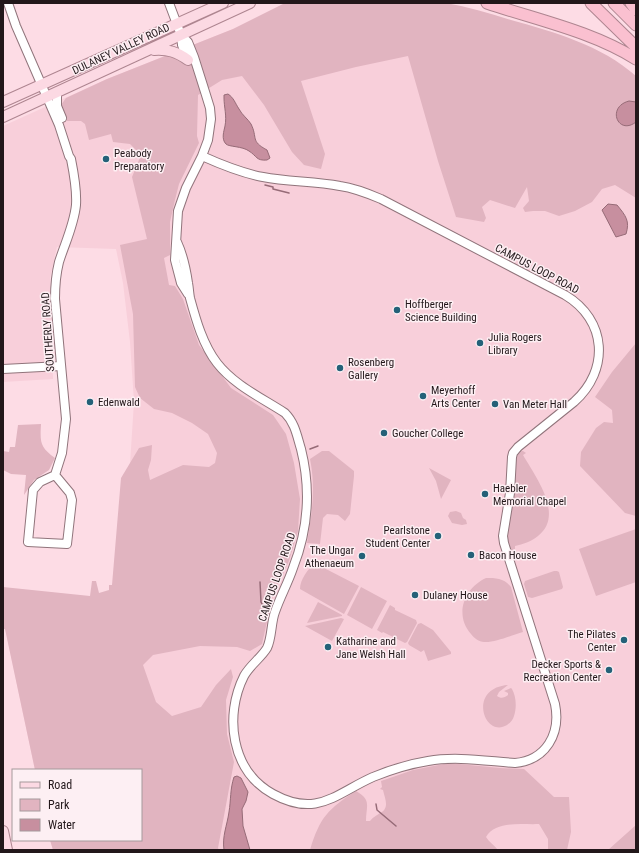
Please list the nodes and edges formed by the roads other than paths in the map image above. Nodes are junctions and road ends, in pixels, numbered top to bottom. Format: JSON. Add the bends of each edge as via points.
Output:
{"nodes":[{"id":1,"x":8,"y":3,"type":"edge"},
{"id":2,"x":168,"y":3,"type":"edge"},
{"id":3,"x":223,"y":3,"type":"edge"},
{"id":4,"x":250,"y":3,"type":"edge"},
{"id":5,"x":487,"y":3,"type":"edge"},
{"id":6,"x":591,"y":3,"type":"edge"},
{"id":7,"x":614,"y":3,"type":"edge"},
{"id":8,"x":631,"y":3,"type":"edge"},
{"id":9,"x":636,"y":10,"type":"edge"},
{"id":10,"x":177,"y":24,"type":"junction"},
{"id":11,"x":636,"y":25,"type":"edge"},
{"id":12,"x":181,"y":35,"type":"junction"},
{"id":13,"x":636,"y":47,"type":"edge"},
{"id":14,"x":148,"y":50,"type":"junction"},
{"id":15,"x":636,"y":59,"type":"edge"},
{"id":16,"x":188,"y":60,"type":"junction"},
{"id":17,"x":198,"y":72,"type":"junction"},
{"id":18,"x":42,"y":84,"type":"junction"},
{"id":19,"x":57,"y":92,"type":"junction"},
{"id":20,"x":47,"y":97,"type":"junction"},
{"id":21,"x":3,"y":102,"type":"edge"},
{"id":22,"x":3,"y":117,"type":"edge"},
{"id":23,"x":202,"y":156,"type":"junction"},
{"id":24,"x":71,"y":159,"type":"junction"},
{"id":25,"x":61,"y":366,"type":"junction"},
{"id":26,"x":3,"y":369,"type":"edge"},
{"id":27,"x":55,"y":475,"type":"junction"},
{"id":28,"x":3,"y":831,"type":"edge"},
{"id":29,"x":7,"y":850,"type":"edge"}],
"edges":[{"from":1,"to":18,"type":"street","name":"SOUTHERLY ROAD"},
{"from":2,"to":10,"type":"street"},
{"from":3,"to":10,"type":"main road","name":"DULANEY VALLEY ROAD"},
{"from":4,"to":12,"type":"main road","name":"DULANEY VALLEY ROAD"},
{"from":5,"to":15,"type":"highway","via":[[591,37]]},
{"from":6,"to":13,"type":"highway"},
{"from":7,"to":11,"type":"highway"},
{"from":8,"to":9,"type":"highway"},
{"from":10,"to":12,"type":"street"},
{"from":10,"to":18,"type":"main road","name":"DULANEY VALLEY ROAD"},
{"from":12,"to":14,"type":"main road","name":"DULANEY VALLEY ROAD"},
{"from":12,"to":16,"type":"street","name":"CAMPUS LOOP ROAD"},
{"from":12,"to":17,"type":"street","name":"CAMPUS LOOP ROAD","via":[[188,42]]},
{"from":14,"to":16,"type":"main road","via":[[170,50]]},
{"from":14,"to":19,"type":"main road","name":"DULANEY VALLEY ROAD"},
{"from":16,"to":17,"type":"street","name":"CAMPUS LOOP ROAD"},
{"from":17,"to":23,"type":"street","name":"CAMPUS LOOP ROAD","via":[[211,119],[208,140]]},
{"from":18,"to":20,"type":"street","name":"SOUTHERLY ROAD"},
{"from":18,"to":21,"type":"main road","name":"DULANEY VALLEY ROAD"},
{"from":19,"to":20,"type":"main road","name":"DULANEY VALLEY ROAD"},
{"from":19,"to":24,"type":"street","name":"SOUTHERLY ROAD","via":[[57,106],[69,139]]},
{"from":20,"to":22,"type":"main road","name":"DULANEY VALLEY ROAD"},
{"from":20,"to":24,"type":"street","name":"SOUTHERLY ROAD"},
{"from":23,"to":23,"type":"street","name":"CAMPUS LOOP ROAD","via":[[250,175],[339,186],[381,199],[565,295],[582,307],[592,322],[599,354],[594,377],[582,395],[518,447],[512,457],[504,543],[557,719],[548,745],[530,760],[515,763],[454,759],[428,761],[372,778],[317,804],[298,803],[262,787],[242,762],[235,742],[233,709],[248,669],[268,647],[273,616],[299,553],[307,512],[306,476],[291,419],[236,381],[216,363],[200,330],[190,296],[177,227],[180,205]]},
{"from":24,"to":25,"type":"street","name":"SOUTHERLY ROAD","via":[[76,205],[55,288]]},
{"from":25,"to":26,"type":"street"},
{"from":25,"to":27,"type":"street","name":"SOUTHERLY ROAD","via":[[66,419],[64,441]]},
{"from":27,"to":27,"type":"street","via":[[40,482],[33,490],[28,542],[67,544],[72,500],[70,493]]},
{"from":28,"to":29,"type":"main road"}]}
